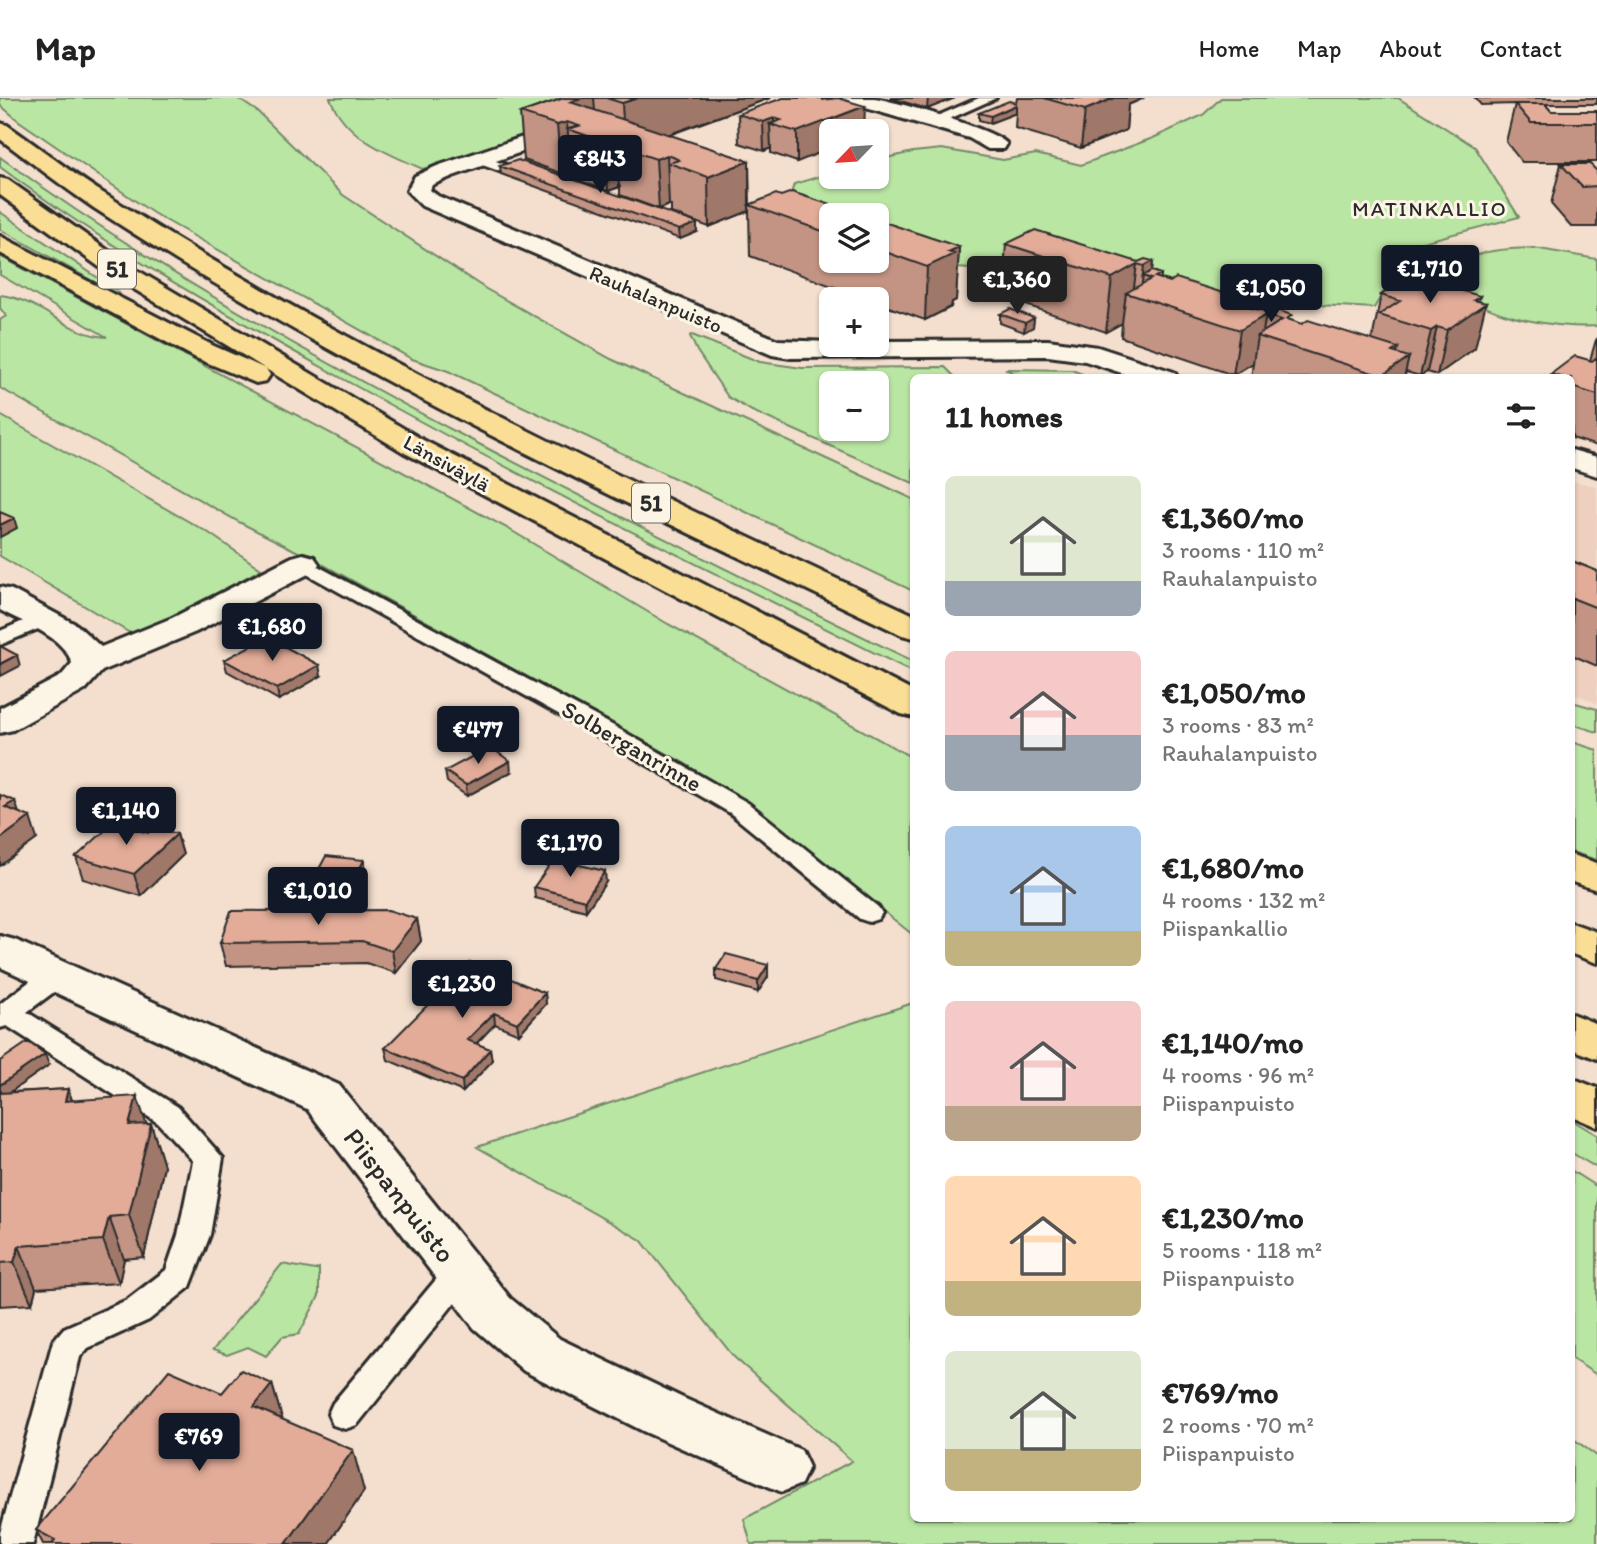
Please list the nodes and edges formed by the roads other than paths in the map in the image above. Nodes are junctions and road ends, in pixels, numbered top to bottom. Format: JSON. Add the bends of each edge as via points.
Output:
{"nodes":[{"id":1,"x":658,"y":98,"type":"edge"},
{"id":2,"x":852,"y":98,"type":"edge"},
{"id":3,"x":990,"y":98,"type":"edge"},
{"id":4,"x":933,"y":121,"type":"junction"},
{"id":5,"x":0,"y":130,"type":"edge"},
{"id":6,"x":996,"y":144,"type":"dead end"},
{"id":7,"x":479,"y":159,"type":"junction"},
{"id":8,"x":510,"y":171,"type":"edge"},
{"id":9,"x":0,"y":185,"type":"edge"},
{"id":10,"x":0,"y":243,"type":"edge"},
{"id":11,"x":1152,"y":374,"type":"edge"},
{"id":12,"x":413,"y":446,"type":"junction"},
{"id":13,"x":1575,"y":460,"type":"edge"},
{"id":14,"x":1597,"y":467,"type":"edge"},
{"id":15,"x":303,"y":564,"type":"joint"},
{"id":16,"x":0,"y":597,"type":"edge"},
{"id":17,"x":42,"y":619,"type":"junction"},
{"id":18,"x":910,"y":626,"type":"edge"},
{"id":19,"x":0,"y":639,"type":"edge"},
{"id":20,"x":90,"y":664,"type":"junction"},
{"id":21,"x":910,"y":704,"type":"edge"},
{"id":22,"x":0,"y":722,"type":"edge"},
{"id":23,"x":1575,"y":869,"type":"edge"},
{"id":24,"x":1597,"y":877,"type":"edge"},
{"id":25,"x":869,"y":914,"type":"dead end"},
{"id":26,"x":1575,"y":938,"type":"edge"},
{"id":27,"x":1597,"y":949,"type":"edge"},
{"id":28,"x":0,"y":950,"type":"edge"},
{"id":29,"x":56,"y":976,"type":"junction"},
{"id":30,"x":4,"y":1016,"type":"edge"},
{"id":31,"x":1575,"y":1032,"type":"edge"},
{"id":32,"x":1597,"y":1043,"type":"edge"},
{"id":33,"x":1575,"y":1097,"type":"edge"},
{"id":34,"x":1597,"y":1110,"type":"edge"},
{"id":35,"x":460,"y":1273,"type":"junction"},
{"id":36,"x":345,"y":1414,"type":"dead end"},
{"id":37,"x":782,"y":1467,"type":"dead end"},
{"id":38,"x":15,"y":1544,"type":"edge"}],
"edges":[{"from":1,"to":7,"type":"street","name":"Rauhalanpuisto"},
{"from":2,"to":4,"type":"street"},
{"from":3,"to":4,"type":"lane"},
{"from":4,"to":6,"type":"street"},
{"from":5,"to":18,"type":"highway","number":"51","via":[[102,202],[391,373]]},
{"from":7,"to":8,"type":"lane"},
{"from":7,"to":11,"type":"street","name":"Rauhalanpuisto","via":[[429,178],[418,191],[430,201],[772,348],[1048,348],[1089,353]]},
{"from":9,"to":12,"type":"highway","name":"Länsiväylä","number":"51","via":[[118,269]]},
{"from":10,"to":12,"type":"highway","via":[[205,352]]},
{"from":12,"to":21,"type":"highway","name":"Länsiväylä","number":"51"},
{"from":13,"to":14,"type":"street"},
{"from":15,"to":20,"type":"street","via":[[184,625]]},
{"from":15,"to":25,"type":"lane","name":"Solberganrinne","via":[[739,808]]},
{"from":16,"to":17,"type":"street"},
{"from":17,"to":19,"type":"lane"},
{"from":17,"to":20,"type":"street","via":[[84,647]]},
{"from":20,"to":22,"type":"street","via":[[73,683]]},
{"from":23,"to":24,"type":"highway"},
{"from":26,"to":27,"type":"highway"},
{"from":28,"to":29,"type":"street","name":"Piispanpuisto"},
{"from":29,"to":30,"type":"lane"},
{"from":29,"to":35,"type":"street","name":"Piispanpuisto","via":[[323,1097]]},
{"from":30,"to":38,"type":"lane","via":[[168,1115],[208,1158],[194,1235],[179,1278],[138,1310],[76,1338],[65,1351]]},
{"from":31,"to":32,"type":"highway"},
{"from":33,"to":34,"type":"highway"},
{"from":35,"to":36,"type":"lane"},
{"from":35,"to":37,"type":"street","name":"Piispanpuisto","via":[[492,1313],[542,1355]]}]}
